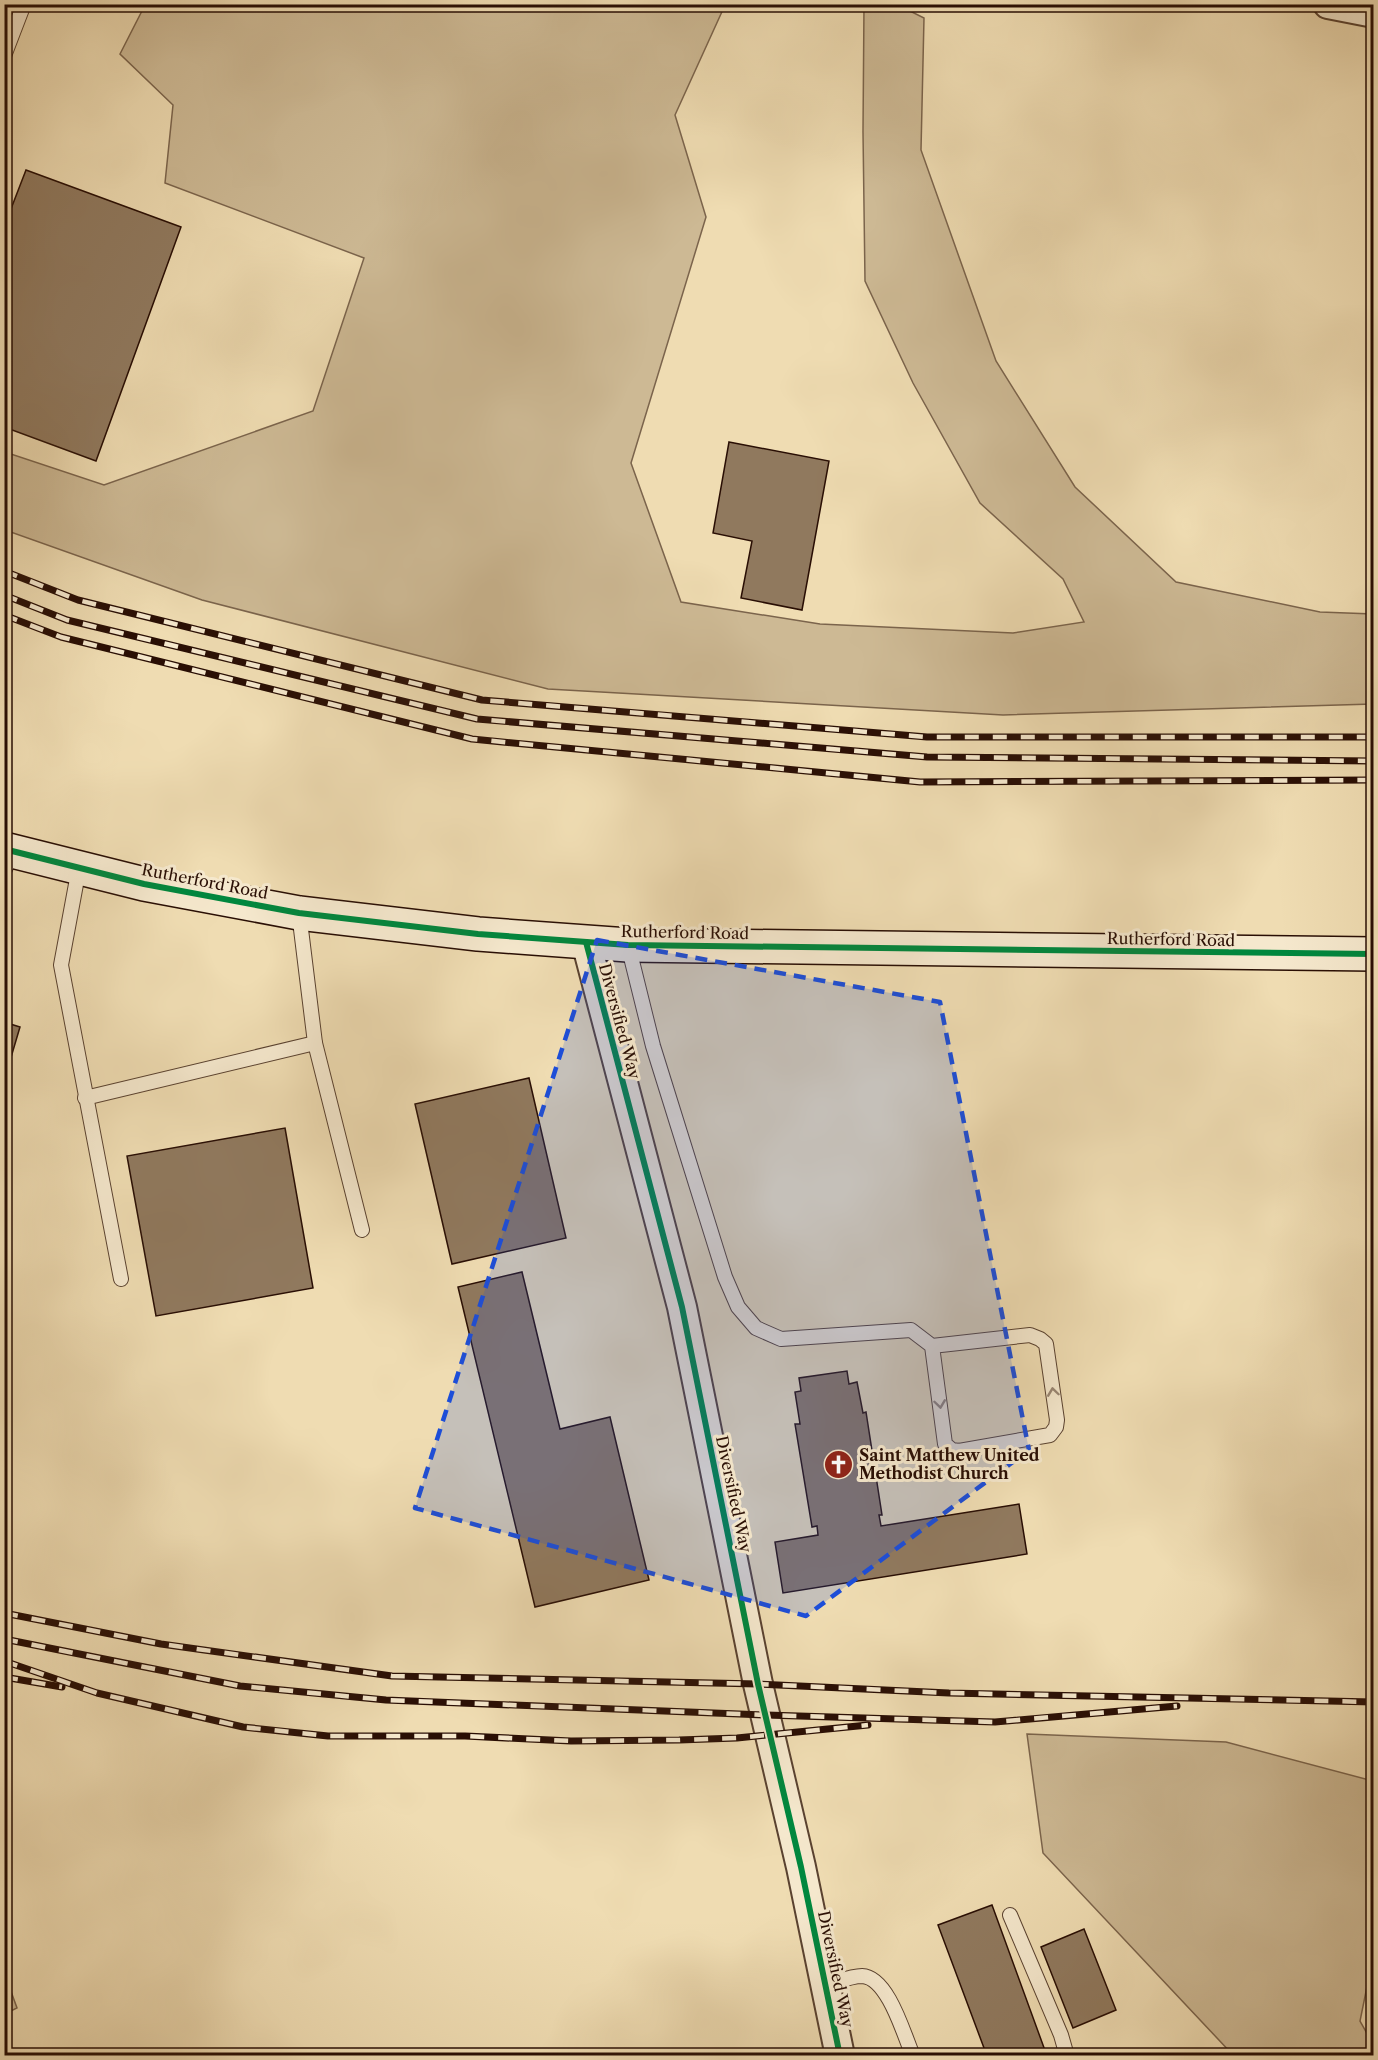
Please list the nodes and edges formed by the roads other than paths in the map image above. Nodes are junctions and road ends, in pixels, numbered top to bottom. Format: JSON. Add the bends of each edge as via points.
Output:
{"nodes":[{"id":1,"x":24,"y":4,"type":"edge"},
{"id":2,"x":1328,"y":4,"type":"edge"},
{"id":3,"x":1374,"y":13,"type":"edge"},
{"id":4,"x":4,"y":56,"type":"edge"},
{"id":5,"x":7,"y":857,"type":"edge"},
{"id":6,"x":79,"y":868,"type":"junction"},
{"id":7,"x":298,"y":913,"type":"junction"},
{"id":8,"x":586,"y":942,"type":"junction"},
{"id":9,"x":628,"y":945,"type":"junction"},
{"id":10,"x":1374,"y":954,"type":"edge"},
{"id":11,"x":315,"y":1043,"type":"junction"},
{"id":12,"x":85,"y":1098,"type":"junction"},
{"id":13,"x":362,"y":1230,"type":"dead end"},
{"id":14,"x":121,"y":1279,"type":"dead end"},
{"id":15,"x":932,"y":1346,"type":"junction"},
{"id":16,"x":1010,"y":1915,"type":"dead end"},
{"id":17,"x":826,"y":1985,"type":"junction"},
{"id":18,"x":840,"y":2055,"type":"edge"},
{"id":19,"x":913,"y":2055,"type":"edge"},
{"id":20,"x":1067,"y":2055,"type":"edge"}],
"edges":[{"from":1,"to":4,"type":"lane"},
{"from":2,"to":3,"type":"street"},
{"from":5,"to":6,"type":"street","name":"Rutherford Road"},
{"from":6,"to":7,"type":"street","name":"Rutherford Road"},
{"from":6,"to":12,"type":"lane","via":[[61,966]]},
{"from":7,"to":8,"type":"street","name":"Rutherford Road"},
{"from":7,"to":11,"type":"lane"},
{"from":8,"to":9,"type":"street","name":"Rutherford Road"},
{"from":8,"to":17,"type":"street","name":"Diversified Way","via":[[682,1307],[759,1684]]},
{"from":9,"to":10,"type":"street","name":"Rutherford Road"},
{"from":9,"to":15,"type":"lane","via":[[653,1046],[725,1277],[738,1307],[756,1328],[781,1339],[911,1330]]},
{"from":11,"to":12,"type":"lane"},
{"from":11,"to":13,"type":"lane"},
{"from":12,"to":14,"type":"lane"},
{"from":15,"to":15,"type":"lane","one_way":true,"via":[[945,1444],[952,1450],[1050,1435],[1056,1427],[1046,1344],[1040,1339],[1030,1335]]},
{"from":16,"to":20,"type":"lane"},
{"from":17,"to":18,"type":"street","name":"Diversified Way"},
{"from":17,"to":19,"type":"lane","via":[[861,1976],[872,1978],[890,2001]]}]}
